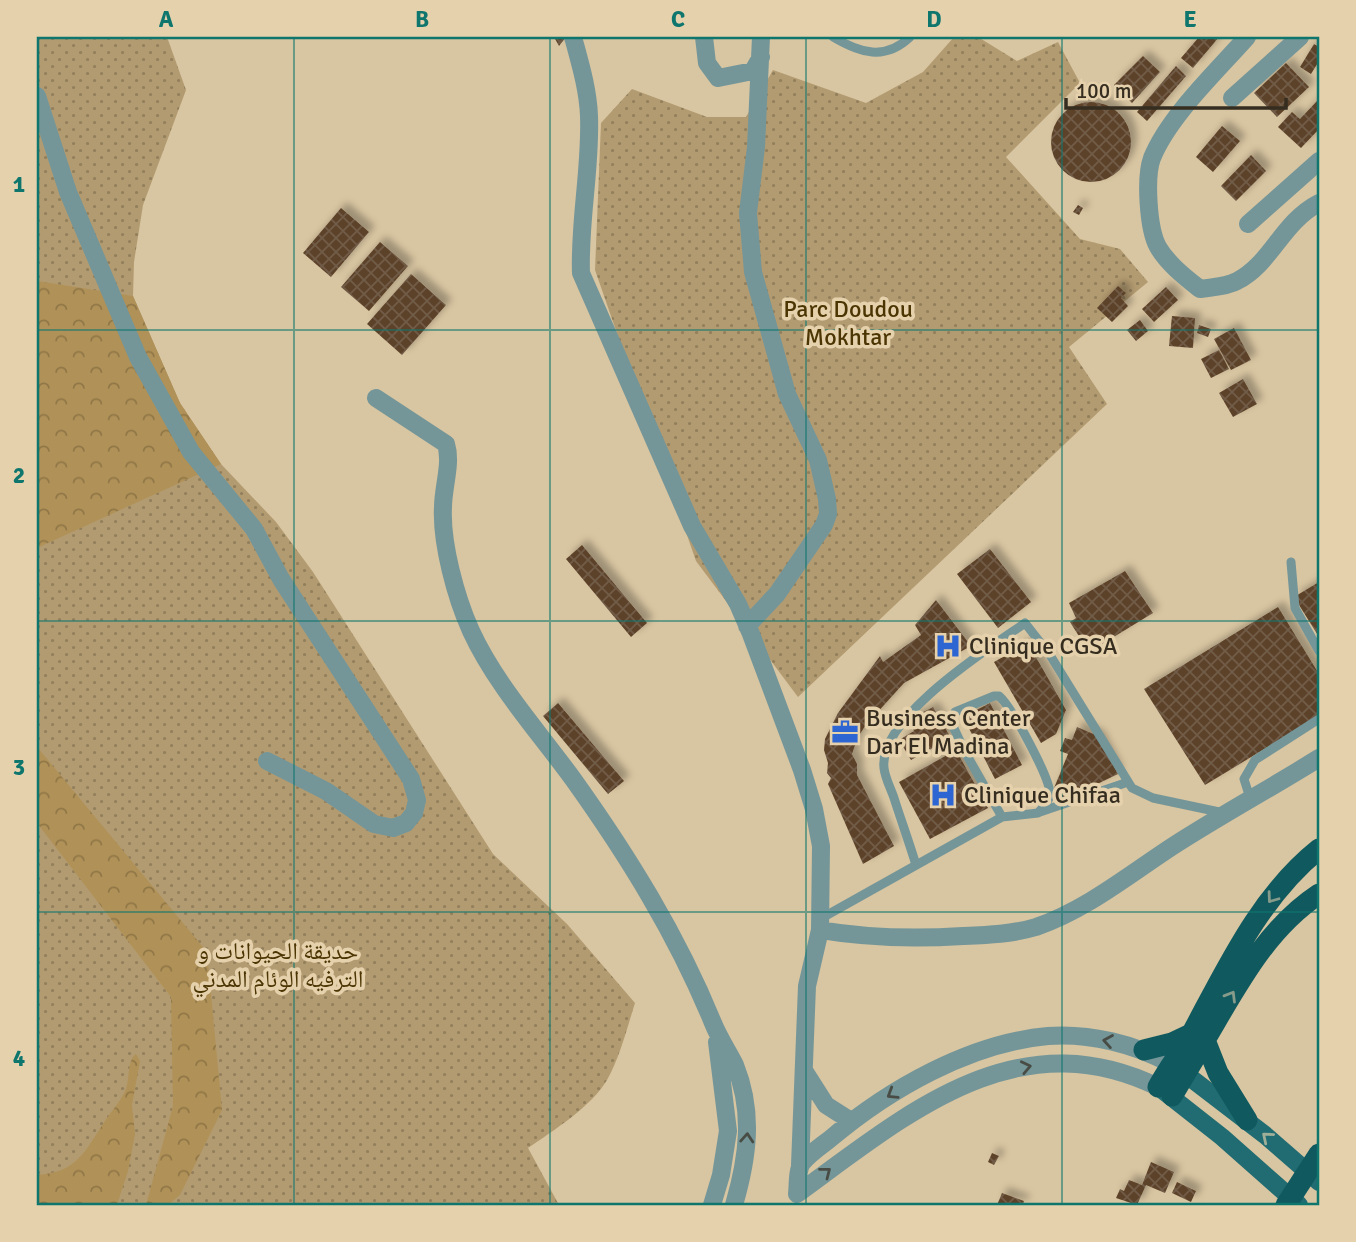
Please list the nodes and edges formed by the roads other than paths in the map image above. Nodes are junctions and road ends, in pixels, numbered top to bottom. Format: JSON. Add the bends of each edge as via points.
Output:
{"nodes":[{"id":1,"x":573,"y":37,"type":"edge"},
{"id":2,"x":704,"y":37,"type":"edge"},
{"id":3,"x":761,"y":37,"type":"edge"},
{"id":4,"x":832,"y":37,"type":"edge"},
{"id":5,"x":910,"y":37,"type":"edge"},
{"id":6,"x":1248,"y":37,"type":"edge"},
{"id":7,"x":1300,"y":37,"type":"edge"},
{"id":8,"x":761,"y":57,"type":"junction"},
{"id":9,"x":37,"y":96,"type":"edge"},
{"id":10,"x":1232,"y":98,"type":"dead end"},
{"id":11,"x":1319,"y":162,"type":"edge"},
{"id":12,"x":1319,"y":203,"type":"edge"},
{"id":13,"x":1248,"y":223,"type":"dead end"},
{"id":14,"x":376,"y":398,"type":"dead end"},
{"id":15,"x":1291,"y":562,"type":"dead end"},
{"id":16,"x":747,"y":626,"type":"junction"},
{"id":17,"x":1319,"y":651,"type":"edge"},
{"id":18,"x":1319,"y":719,"type":"edge"},
{"id":19,"x":1319,"y":758,"type":"edge"},
{"id":20,"x":267,"y":761,"type":"dead end"},
{"id":21,"x":1128,"y":782,"type":"junction"},
{"id":22,"x":1250,"y":798,"type":"junction"},
{"id":23,"x":1038,"y":813,"type":"junction"},
{"id":24,"x":1225,"y":813,"type":"junction"},
{"id":25,"x":1002,"y":817,"type":"junction"},
{"id":26,"x":1319,"y":849,"type":"edge"},
{"id":27,"x":916,"y":864,"type":"junction"},
{"id":28,"x":1319,"y":894,"type":"edge"},
{"id":29,"x":820,"y":924,"type":"junction"},
{"id":30,"x":715,"y":1028,"type":"junction"},
{"id":31,"x":1198,"y":1037,"type":"junction"},
{"id":32,"x":1144,"y":1050,"type":"junction"},
{"id":33,"x":1178,"y":1068,"type":"junction"},
{"id":34,"x":805,"y":1072,"type":"junction"},
{"id":35,"x":1165,"y":1092,"type":"junction"},
{"id":36,"x":851,"y":1121,"type":"junction"},
{"id":37,"x":1247,"y":1121,"type":"junction"},
{"id":38,"x":1319,"y":1154,"type":"edge"},
{"id":39,"x":800,"y":1165,"type":"junction"},
{"id":40,"x":1319,"y":1182,"type":"edge"},
{"id":41,"x":794,"y":1200,"type":"edge"},
{"id":42,"x":712,"y":1205,"type":"edge"},
{"id":43,"x":734,"y":1205,"type":"edge"},
{"id":44,"x":1286,"y":1205,"type":"edge"},
{"id":45,"x":1299,"y":1205,"type":"edge"}],
"edges":[{"from":1,"to":16,"type":"street","via":[[589,119],[581,273],[692,526]]},
{"from":2,"to":8,"type":"street","via":[[707,63],[718,78],[753,71]]},
{"from":3,"to":8,"type":"street"},
{"from":4,"to":5,"type":"lane","via":[[877,54],[901,46]]},
{"from":6,"to":12,"type":"street","via":[[1180,114],[1151,161],[1148,206],[1157,246],[1200,289],[1218,287],[1238,281],[1262,262],[1303,212]]},
{"from":7,"to":10,"type":"street"},
{"from":8,"to":16,"type":"street","via":[[748,213],[753,272],[787,394],[818,460],[828,514],[777,594]]},
{"from":9,"to":20,"type":"street","via":[[68,192],[138,358],[191,452],[254,528],[281,579],[396,753],[414,784],[416,807],[406,823],[380,827],[326,791]]},
{"from":11,"to":13,"type":"street"},
{"from":14,"to":30,"type":"street","via":[[446,444],[443,520],[470,628],[503,685],[634,866],[694,978]]},
{"from":15,"to":17,"type":"lane","via":[[1295,608]]},
{"from":16,"to":29,"type":"street","via":[[814,809],[821,846]]},
{"from":18,"to":22,"type":"lane","via":[[1255,760],[1244,779]]},
{"from":19,"to":22,"type":"street"},
{"from":21,"to":23,"type":"lane"},
{"from":21,"to":24,"type":"lane","via":[[1138,793],[1153,798]]},
{"from":21,"to":27,"type":"lane","via":[[1050,655],[1025,623],[922,701],[888,743],[884,767]]},
{"from":22,"to":24,"type":"street"},
{"from":23,"to":25,"type":"lane"},
{"from":23,"to":25,"type":"lane","via":[[1050,796],[1044,772],[1010,709],[999,696],[993,696],[955,712],[951,722]]},
{"from":24,"to":29,"type":"street","via":[[1090,900],[1035,927],[987,935],[917,938],[868,936]]},
{"from":25,"to":27,"type":"lane"},
{"from":26,"to":31,"type":"highway","one_way":true,"via":[[1292,873],[1245,936]]},
{"from":27,"to":29,"type":"lane"},
{"from":31,"to":28,"type":"highway","one_way":true,"via":[[1270,937]]},
{"from":29,"to":34,"type":"street","via":[[807,986]]},
{"from":30,"to":42,"type":"street","via":[[728,1131]]},
{"from":43,"to":30,"type":"street","one_way":true,"via":[[746,1158],[747,1107],[733,1062]]},
{"from":31,"to":32,"type":"highway"},
{"from":31,"to":33,"type":"highway"},
{"from":31,"to":37,"type":"highway"},
{"from":32,"to":33,"type":"street"},
{"from":32,"to":36,"type":"street","one_way":true,"via":[[1073,1037],[1025,1039],[942,1067]]},
{"from":33,"to":35,"type":"highway"},
{"from":33,"to":37,"type":"main road"},
{"from":34,"to":36,"type":"street","via":[[826,1105]]},
{"from":34,"to":39,"type":"street"},
{"from":41,"to":35,"type":"street","one_way":true,"via":[[855,1150],[920,1107],[1006,1071],[1070,1062],[1129,1076]]},
{"from":35,"to":45,"type":"main road"},
{"from":36,"to":39,"type":"street"},
{"from":40,"to":37,"type":"main road","one_way":true},
{"from":38,"to":44,"type":"highway","bridge":true},
{"from":39,"to":41,"type":"street"}]}
